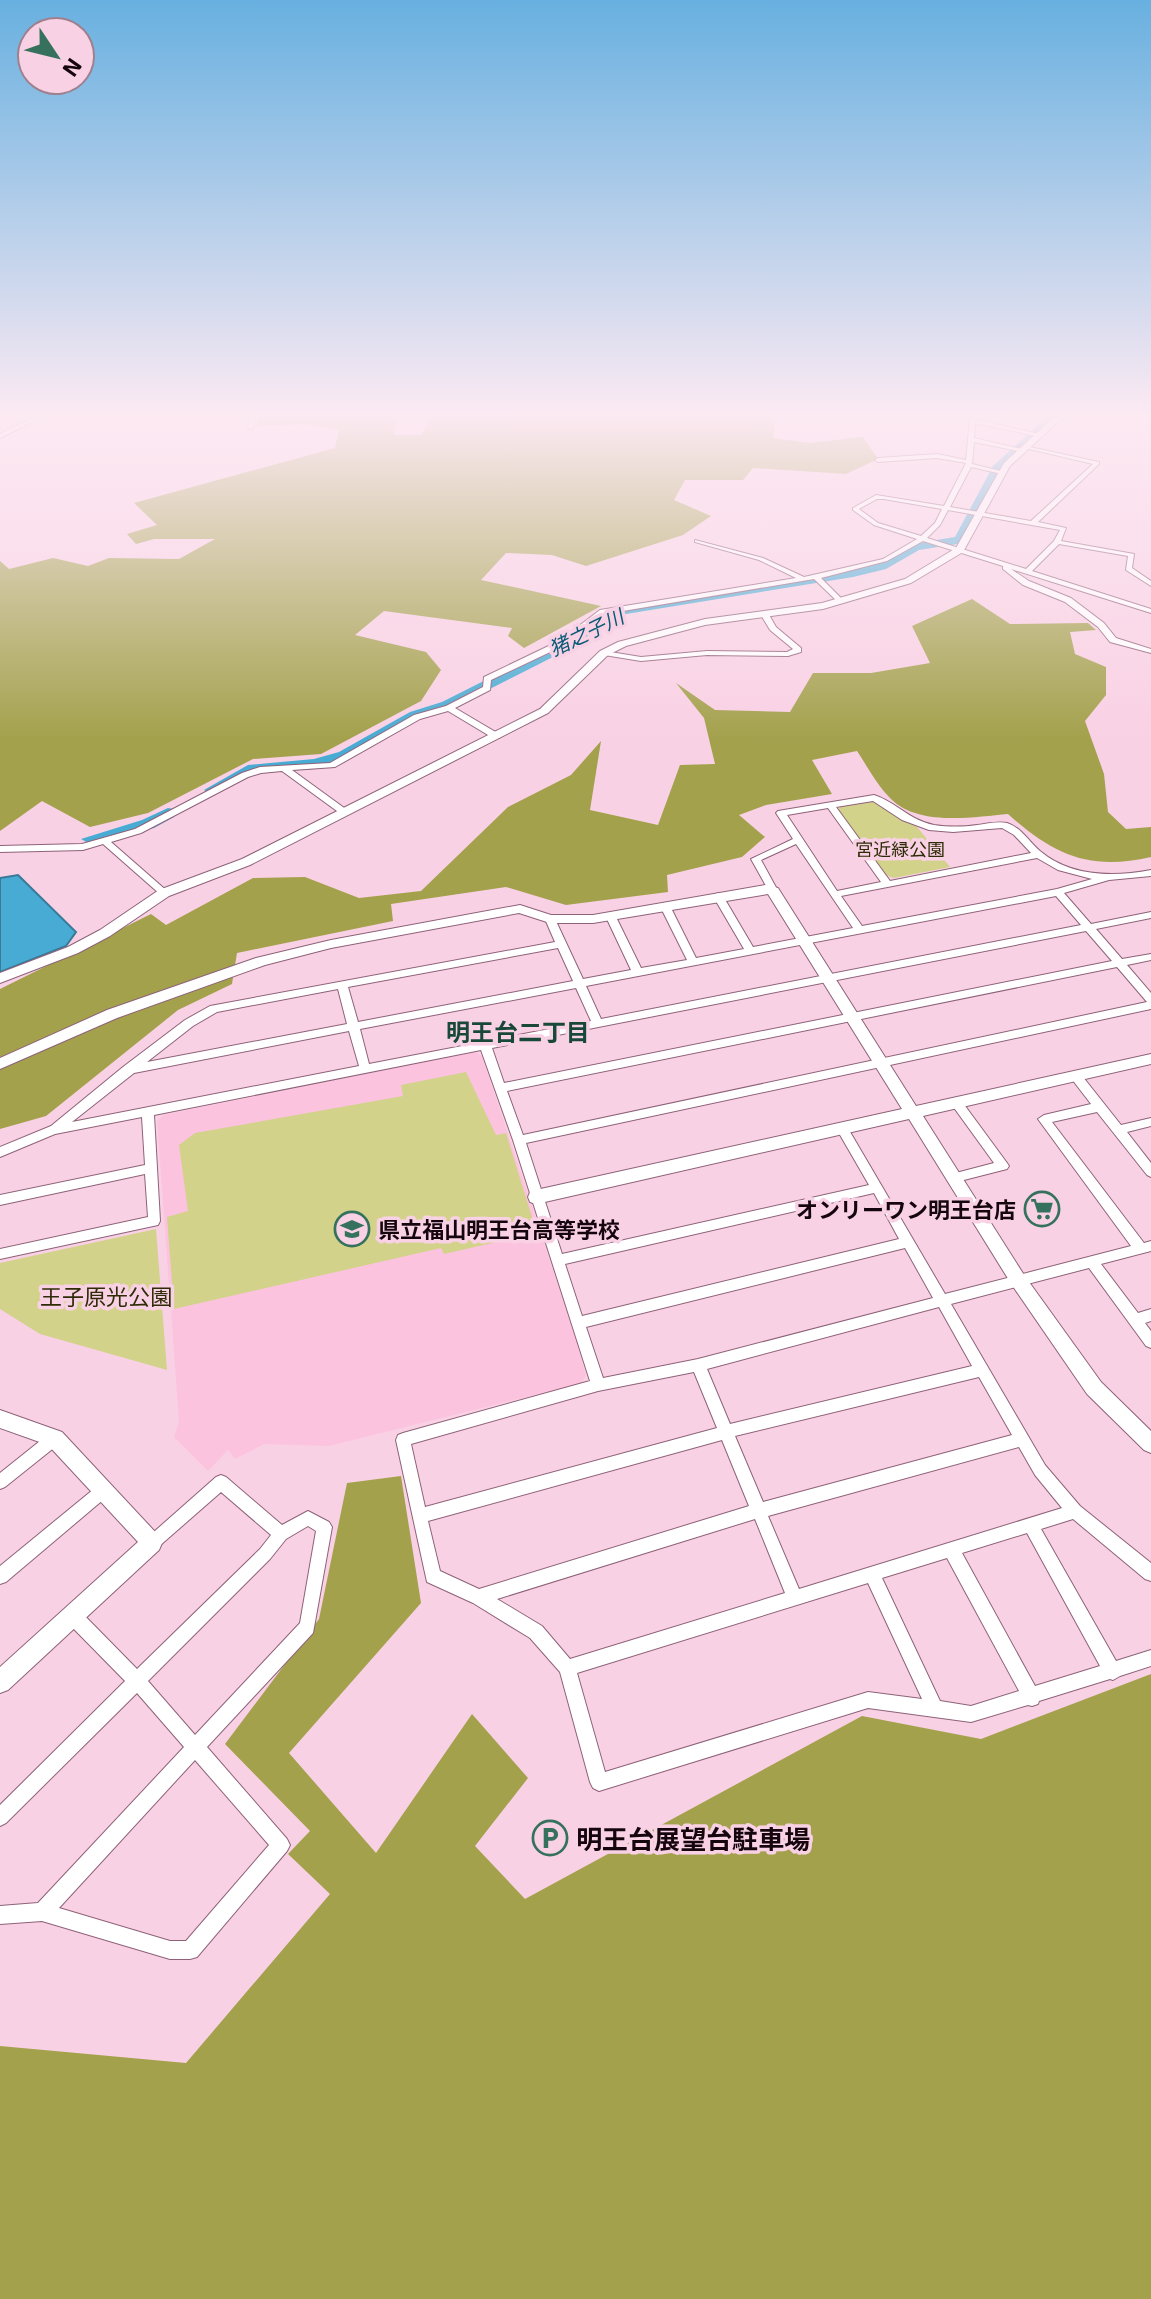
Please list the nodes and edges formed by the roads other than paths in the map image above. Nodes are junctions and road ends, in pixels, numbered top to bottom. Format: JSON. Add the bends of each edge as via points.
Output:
{"nodes":[{"id":1,"x":880,"y":525,"type":"edge"},
{"id":2,"x":936,"y":525,"type":"edge"},
{"id":3,"x":971,"y":525,"type":"edge"},
{"id":4,"x":1045,"y":525,"type":"edge"},
{"id":5,"x":922,"y":539,"type":"junction"},
{"id":6,"x":697,"y":541,"type":"dead end"},
{"id":7,"x":1057,"y":542,"type":"junction"},
{"id":8,"x":960,"y":550,"type":"junction"},
{"id":9,"x":1007,"y":565,"type":"junction"},
{"id":10,"x":1028,"y":571,"type":"junction"},
{"id":11,"x":804,"y":579,"type":"junction"},
{"id":12,"x":818,"y":579,"type":"junction"},
{"id":13,"x":1151,"y":584,"type":"edge"},
{"id":14,"x":839,"y":601,"type":"junction"},
{"id":15,"x":1151,"y":611,"type":"edge"},
{"id":16,"x":765,"y":615,"type":"junction"},
{"id":17,"x":1151,"y":651,"type":"edge"},
{"id":18,"x":604,"y":653,"type":"junction"},
{"id":19,"x":449,"y":708,"type":"junction"},
{"id":20,"x":496,"y":736,"type":"junction"},
{"id":21,"x":286,"y":770,"type":"junction"},
{"id":22,"x":830,"y":805,"type":"junction"},
{"id":23,"x":344,"y":812,"type":"junction"},
{"id":24,"x":798,"y":840,"type":"junction"},
{"id":25,"x":105,"y":841,"type":"junction"},
{"id":26,"x":0,"y":849,"type":"edge"},
{"id":27,"x":1037,"y":855,"type":"junction"},
{"id":28,"x":1151,"y":873,"type":"edge"},
{"id":29,"x":1106,"y":878,"type":"junction"},
{"id":30,"x":886,"y":882,"type":"junction"},
{"id":31,"x":773,"y":891,"type":"junction"},
{"id":32,"x":1058,"y":892,"type":"junction"},
{"id":33,"x":164,"y":893,"type":"junction"},
{"id":34,"x":836,"y":894,"type":"junction"},
{"id":35,"x":718,"y":896,"type":"junction"},
{"id":36,"x":665,"y":906,"type":"junction"},
{"id":37,"x":1151,"y":915,"type":"edge"},
{"id":38,"x":611,"y":917,"type":"junction"},
{"id":39,"x":550,"y":919,"type":"junction"},
{"id":40,"x":1090,"y":929,"type":"junction"},
{"id":41,"x":859,"y":930,"type":"junction"},
{"id":42,"x":804,"y":940,"type":"junction"},
{"id":43,"x":562,"y":944,"type":"junction"},
{"id":44,"x":749,"y":949,"type":"junction"},
{"id":45,"x":1151,"y":957,"type":"edge"},
{"id":46,"x":692,"y":960,"type":"junction"},
{"id":47,"x":1119,"y":964,"type":"junction"},
{"id":48,"x":637,"y":971,"type":"junction"},
{"id":49,"x":827,"y":977,"type":"junction"},
{"id":50,"x":0,"y":978,"type":"edge"},
{"id":51,"x":580,"y":983,"type":"junction"},
{"id":52,"x":342,"y":984,"type":"junction"},
{"id":53,"x":1151,"y":1002,"type":"edge"},
{"id":54,"x":852,"y":1020,"type":"junction"},
{"id":55,"x":597,"y":1023,"type":"junction"},
{"id":56,"x":352,"y":1025,"type":"junction"},
{"id":57,"x":485,"y":1045,"type":"junction"},
{"id":58,"x":1151,"y":1059,"type":"edge"},
{"id":59,"x":879,"y":1061,"type":"junction"},
{"id":60,"x":0,"y":1064,"type":"edge"},
{"id":61,"x":365,"y":1069,"type":"junction"},
{"id":62,"x":127,"y":1070,"type":"junction"},
{"id":63,"x":1075,"y":1075,"type":"junction"},
{"id":64,"x":501,"y":1088,"type":"junction"},
{"id":65,"x":956,"y":1102,"type":"junction"},
{"id":66,"x":1099,"y":1107,"type":"junction"},
{"id":67,"x":148,"y":1112,"type":"junction"},
{"id":68,"x":914,"y":1112,"type":"junction"},
{"id":69,"x":1151,"y":1122,"type":"edge"},
{"id":70,"x":842,"y":1128,"type":"junction"},
{"id":71,"x":53,"y":1130,"type":"junction"},
{"id":72,"x":1118,"y":1130,"type":"junction"},
{"id":73,"x":519,"y":1140,"type":"junction"},
{"id":74,"x":0,"y":1152,"type":"edge"},
{"id":75,"x":149,"y":1169,"type":"junction"},
{"id":76,"x":1151,"y":1172,"type":"edge"},
{"id":77,"x":956,"y":1177,"type":"junction"},
{"id":78,"x":876,"y":1188,"type":"junction"},
{"id":79,"x":536,"y":1197,"type":"junction"},
{"id":80,"x":0,"y":1200,"type":"edge"},
{"id":81,"x":907,"y":1242,"type":"junction"},
{"id":82,"x":1146,"y":1248,"type":"edge"},
{"id":83,"x":0,"y":1254,"type":"edge"},
{"id":84,"x":559,"y":1260,"type":"junction"},
{"id":85,"x":1091,"y":1261,"type":"junction"},
{"id":86,"x":1018,"y":1280,"type":"junction"},
{"id":87,"x":942,"y":1302,"type":"junction"},
{"id":88,"x":1151,"y":1315,"type":"edge"},
{"id":89,"x":1135,"y":1320,"type":"junction"},
{"id":90,"x":578,"y":1323,"type":"junction"},
{"id":91,"x":1151,"y":1342,"type":"edge"},
{"id":92,"x":698,"y":1365,"type":"junction"},
{"id":93,"x":981,"y":1370,"type":"junction"},
{"id":94,"x":598,"y":1385,"type":"junction"},
{"id":95,"x":0,"y":1419,"type":"edge"},
{"id":96,"x":726,"y":1432,"type":"junction"},
{"id":97,"x":55,"y":1438,"type":"junction"},
{"id":98,"x":1020,"y":1440,"type":"junction"},
{"id":99,"x":1151,"y":1444,"type":"edge"},
{"id":100,"x":0,"y":1482,"type":"edge"},
{"id":101,"x":105,"y":1489,"type":"junction"},
{"id":102,"x":758,"y":1511,"type":"junction"},
{"id":103,"x":1075,"y":1511,"type":"junction"},
{"id":104,"x":420,"y":1516,"type":"junction"},
{"id":105,"x":1031,"y":1525,"type":"junction"},
{"id":106,"x":281,"y":1534,"type":"junction"},
{"id":107,"x":152,"y":1543,"type":"junction"},
{"id":108,"x":951,"y":1549,"type":"junction"},
{"id":109,"x":1151,"y":1573,"type":"edge"},
{"id":110,"x":872,"y":1574,"type":"junction"},
{"id":111,"x":0,"y":1576,"type":"edge"},
{"id":112,"x":794,"y":1596,"type":"junction"},
{"id":113,"x":479,"y":1597,"type":"junction"},
{"id":114,"x":73,"y":1616,"type":"junction"},
{"id":115,"x":1151,"y":1658,"type":"edge"},
{"id":116,"x":567,"y":1668,"type":"junction"},
{"id":117,"x":1113,"y":1672,"type":"junction"},
{"id":118,"x":0,"y":1682,"type":"edge"},
{"id":119,"x":138,"y":1682,"type":"junction"},
{"id":120,"x":1032,"y":1698,"type":"junction"},
{"id":121,"x":935,"y":1709,"type":"junction"},
{"id":122,"x":193,"y":1749,"type":"junction"},
{"id":123,"x":0,"y":1817,"type":"edge"},
{"id":124,"x":42,"y":1912,"type":"junction"},
{"id":125,"x":0,"y":1915,"type":"edge"}],
"edges":[{"from":1,"to":5,"type":"street"},
{"from":2,"to":5,"type":"street"},
{"from":3,"to":8,"type":"street"},
{"from":4,"to":7,"type":"street","via":[[1064,529]]},
{"from":5,"to":8,"type":"street"},
{"from":5,"to":12,"type":"street","via":[[873,565]]},
{"from":6,"to":11,"type":"street","via":[[761,559]]},
{"from":7,"to":10,"type":"street"},
{"from":7,"to":13,"type":"street","via":[[1132,555],[1128,569]]},
{"from":8,"to":9,"type":"street"},
{"from":8,"to":14,"type":"street","via":[[908,581]]},
{"from":9,"to":10,"type":"street"},
{"from":9,"to":17,"type":"street","via":[[1005,569],[1026,583],[1068,600],[1113,640]]},
{"from":10,"to":15,"type":"street"},
{"from":11,"to":12,"type":"street"},
{"from":11,"to":19,"type":"street","via":[[603,612],[562,643]]},
{"from":12,"to":14,"type":"street"},
{"from":14,"to":16,"type":"street"},
{"from":16,"to":18,"type":"street","via":[[685,626]]},
{"from":16,"to":18,"type":"street","via":[[798,650],[641,659]]},
{"from":18,"to":20,"type":"street","via":[[554,704]]},
{"from":19,"to":20,"type":"street"},
{"from":19,"to":21,"type":"street","via":[[417,717],[332,765]]},
{"from":20,"to":23,"type":"street"},
{"from":21,"to":23,"type":"street"},
{"from":21,"to":25,"type":"street","via":[[245,775],[156,823]]},
{"from":22,"to":24,"type":"street","via":[[781,813]]},
{"from":22,"to":27,"type":"street","via":[[874,798],[909,821],[929,827],[1003,825]]},
{"from":22,"to":30,"type":"street"},
{"from":23,"to":33,"type":"street","via":[[228,870]]},
{"from":24,"to":31,"type":"street","via":[[756,859]]},
{"from":24,"to":34,"type":"street"},
{"from":25,"to":26,"type":"street","via":[[83,847]]},
{"from":25,"to":33,"type":"street"},
{"from":27,"to":29,"type":"street"},
{"from":27,"to":30,"type":"street"},
{"from":28,"to":29,"type":"street"},
{"from":29,"to":32,"type":"street"},
{"from":30,"to":34,"type":"street"},
{"from":31,"to":35,"type":"street"},
{"from":31,"to":42,"type":"street"},
{"from":32,"to":40,"type":"street"},
{"from":32,"to":41,"type":"street"},
{"from":33,"to":50,"type":"street","via":[[84,944]]},
{"from":34,"to":41,"type":"street"},
{"from":35,"to":36,"type":"street"},
{"from":35,"to":44,"type":"street"},
{"from":36,"to":38,"type":"street"},
{"from":36,"to":46,"type":"street"},
{"from":37,"to":40,"type":"street"},
{"from":38,"to":39,"type":"street"},
{"from":38,"to":48,"type":"street"},
{"from":39,"to":43,"type":"street"},
{"from":39,"to":60,"type":"street","via":[[520,909],[261,961],[112,1014]]},
{"from":40,"to":47,"type":"street"},
{"from":40,"to":49,"type":"street"},
{"from":41,"to":42,"type":"street"},
{"from":42,"to":44,"type":"street"},
{"from":42,"to":49,"type":"street"},
{"from":43,"to":51,"type":"street"},
{"from":43,"to":52,"type":"street"},
{"from":44,"to":46,"type":"street"},
{"from":45,"to":47,"type":"street"},
{"from":46,"to":48,"type":"street"},
{"from":47,"to":53,"type":"street"},
{"from":47,"to":54,"type":"street"},
{"from":48,"to":51,"type":"street"},
{"from":49,"to":54,"type":"street"},
{"from":49,"to":55,"type":"street"},
{"from":51,"to":55,"type":"street"},
{"from":51,"to":56,"type":"street"},
{"from":52,"to":56,"type":"street"},
{"from":52,"to":62,"type":"street","via":[[214,1009]]},
{"from":53,"to":59,"type":"street"},
{"from":54,"to":59,"type":"street"},
{"from":54,"to":64,"type":"street"},
{"from":55,"to":57,"type":"street"},
{"from":56,"to":61,"type":"street"},
{"from":56,"to":62,"type":"street"},
{"from":57,"to":61,"type":"street"},
{"from":57,"to":64,"type":"street"},
{"from":58,"to":63,"type":"street"},
{"from":59,"to":68,"type":"street"},
{"from":59,"to":73,"type":"street"},
{"from":61,"to":67,"type":"street"},
{"from":62,"to":71,"type":"street"},
{"from":63,"to":65,"type":"street"},
{"from":63,"to":66,"type":"street"},
{"from":64,"to":73,"type":"street"},
{"from":65,"to":68,"type":"street"},
{"from":65,"to":77,"type":"street","via":[[1003,1166]]},
{"from":66,"to":72,"type":"street"},
{"from":66,"to":82,"type":"street","via":[[1044,1119]]},
{"from":67,"to":71,"type":"street"},
{"from":67,"to":75,"type":"street"},
{"from":68,"to":70,"type":"street"},
{"from":68,"to":77,"type":"street"},
{"from":69,"to":72,"type":"street"},
{"from":70,"to":78,"type":"street"},
{"from":70,"to":79,"type":"street"},
{"from":71,"to":74,"type":"street"},
{"from":72,"to":76,"type":"street"},
{"from":73,"to":79,"type":"street"},
{"from":75,"to":80,"type":"street"},
{"from":75,"to":83,"type":"street","via":[[154,1221]]},
{"from":77,"to":86,"type":"street"},
{"from":78,"to":81,"type":"street"},
{"from":78,"to":84,"type":"street"},
{"from":79,"to":84,"type":"street"},
{"from":81,"to":87,"type":"street"},
{"from":81,"to":90,"type":"street"},
{"from":82,"to":85,"type":"street"},
{"from":84,"to":90,"type":"street"},
{"from":85,"to":86,"type":"street"},
{"from":85,"to":89,"type":"street"},
{"from":86,"to":87,"type":"street"},
{"from":86,"to":99,"type":"street","via":[[1094,1388]]},
{"from":87,"to":92,"type":"street"},
{"from":87,"to":93,"type":"street"},
{"from":88,"to":89,"type":"street"},
{"from":89,"to":91,"type":"street"},
{"from":90,"to":94,"type":"street"},
{"from":92,"to":94,"type":"street"},
{"from":92,"to":96,"type":"street"},
{"from":93,"to":96,"type":"street"},
{"from":93,"to":98,"type":"street"},
{"from":94,"to":104,"type":"street","via":[[403,1440]]},
{"from":95,"to":97,"type":"street"},
{"from":96,"to":102,"type":"street"},
{"from":96,"to":104,"type":"street"},
{"from":97,"to":100,"type":"street"},
{"from":97,"to":101,"type":"street"},
{"from":98,"to":102,"type":"street"},
{"from":98,"to":103,"type":"street"},
{"from":101,"to":107,"type":"street"},
{"from":101,"to":111,"type":"street"},
{"from":102,"to":112,"type":"street"},
{"from":102,"to":113,"type":"street"},
{"from":103,"to":105,"type":"street"},
{"from":103,"to":109,"type":"street"},
{"from":104,"to":113,"type":"street","via":[[433,1576]]},
{"from":105,"to":108,"type":"street"},
{"from":105,"to":117,"type":"street"},
{"from":106,"to":107,"type":"street","via":[[221,1482]]},
{"from":106,"to":119,"type":"street"},
{"from":106,"to":122,"type":"street","via":[[308,1518],[324,1527],[307,1627]]},
{"from":107,"to":114,"type":"street"},
{"from":108,"to":110,"type":"street"},
{"from":108,"to":120,"type":"street"},
{"from":110,"to":112,"type":"street"},
{"from":110,"to":121,"type":"street"},
{"from":112,"to":116,"type":"street"},
{"from":113,"to":116,"type":"street","via":[[536,1632]]},
{"from":114,"to":118,"type":"street"},
{"from":114,"to":119,"type":"street"},
{"from":115,"to":117,"type":"street"},
{"from":116,"to":121,"type":"street","via":[[599,1782],[868,1700]]},
{"from":117,"to":120,"type":"street"},
{"from":119,"to":122,"type":"street"},
{"from":119,"to":123,"type":"street"},
{"from":120,"to":121,"type":"street","via":[[971,1714]]},
{"from":122,"to":124,"type":"street"},
{"from":122,"to":124,"type":"street","via":[[281,1845],[190,1950],[170,1950]]},
{"from":124,"to":125,"type":"street"}]}
